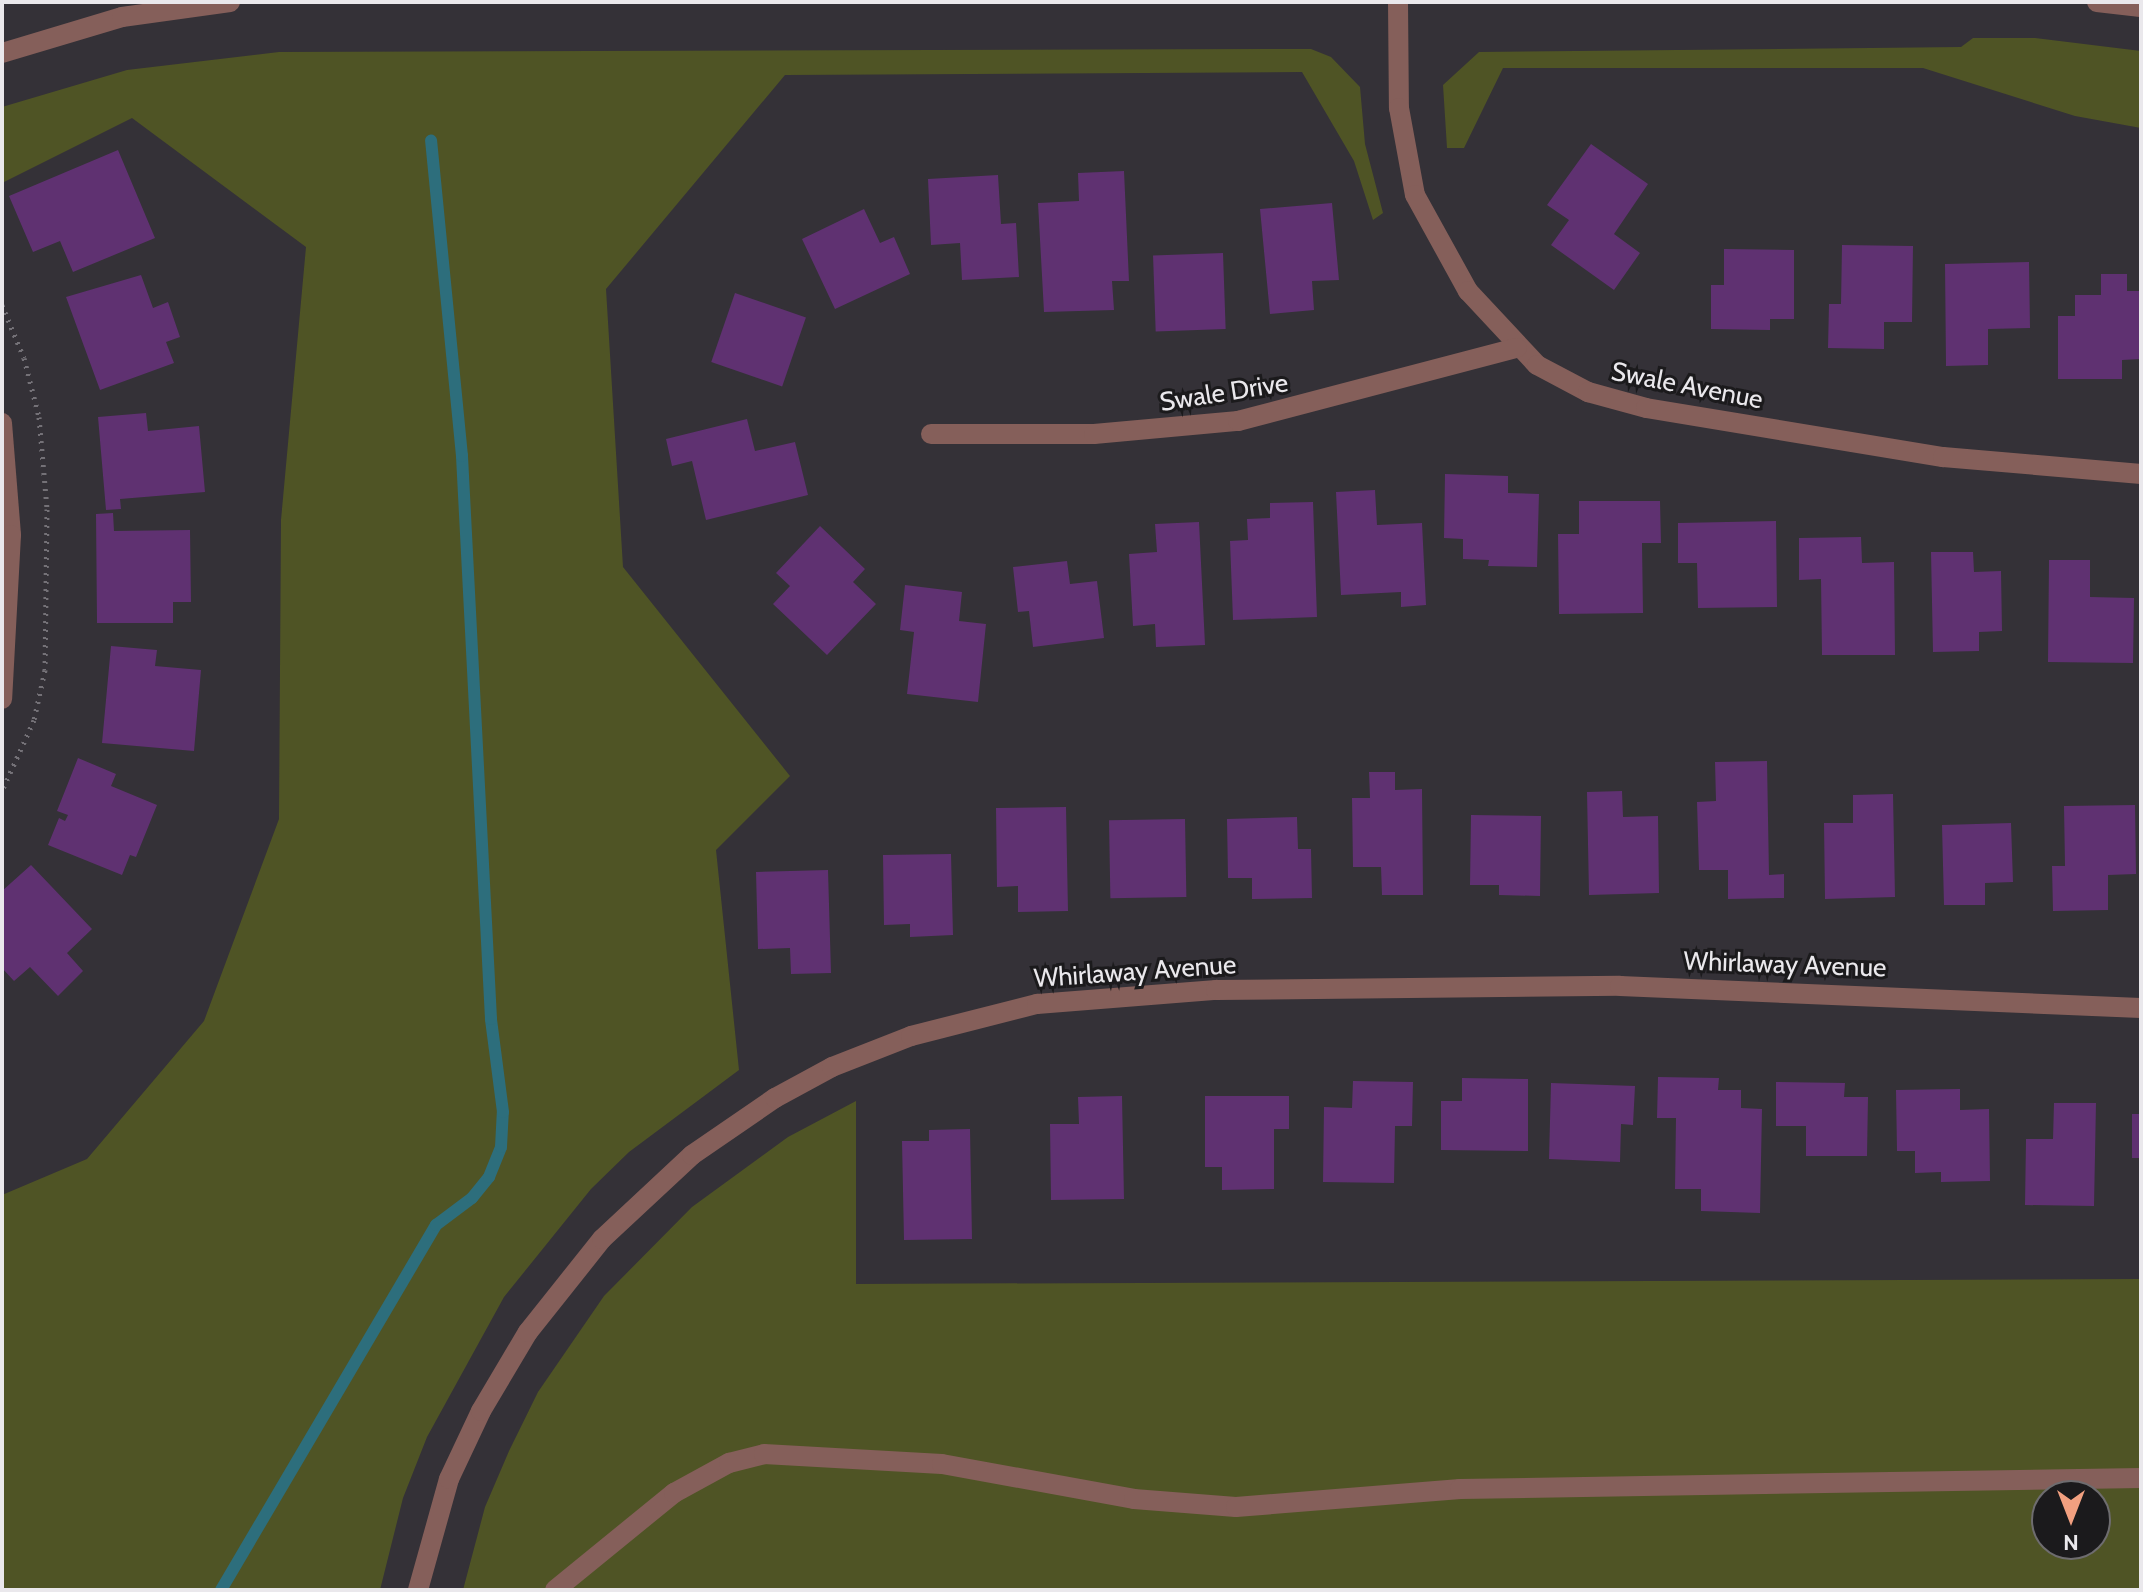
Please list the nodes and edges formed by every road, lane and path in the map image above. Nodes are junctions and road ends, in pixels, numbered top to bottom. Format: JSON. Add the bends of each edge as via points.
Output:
{"nodes":[{"id":1,"x":230,"y":2,"type":"edge"},
{"id":2,"x":1398,"y":2,"type":"edge"},
{"id":3,"x":2097,"y":2,"type":"edge"},
{"id":4,"x":2141,"y":7,"type":"edge"},
{"id":5,"x":2,"y":53,"type":"edge"},
{"id":6,"x":1517,"y":348,"type":"junction"},
{"id":7,"x":2,"y":423,"type":"edge"},
{"id":8,"x":931,"y":434,"type":"dead end"},
{"id":9,"x":2141,"y":474,"type":"edge"},
{"id":10,"x":2,"y":699,"type":"edge"},
{"id":11,"x":2141,"y":1008,"type":"edge"},
{"id":12,"x":2141,"y":1478,"type":"edge"},
{"id":13,"x":418,"y":1590,"type":"edge"},
{"id":14,"x":555,"y":1590,"type":"edge"}],
"edges":[{"from":1,"to":5,"type":"street","via":[[122,17]]},
{"from":2,"to":6,"type":"street","name":"Swale Avenue","via":[[1399,108],[1415,195],[1468,291]]},
{"from":3,"to":4,"type":"street"},
{"from":6,"to":8,"type":"street","name":"Swale Drive","via":[[1238,421],[1094,434]]},
{"from":6,"to":9,"type":"street","name":"Swale Avenue","via":[[1570,384],[1646,408],[1943,457]]},
{"from":7,"to":10,"type":"street","via":[[11,535]]},
{"from":11,"to":13,"type":"street","name":"Whirlaway Avenue","via":[[1620,986],[1216,990],[1037,1004],[911,1036],[832,1067],[765,1105],[692,1155],[602,1239],[528,1332],[481,1411],[449,1479]]},
{"from":12,"to":14,"type":"street","via":[[1460,1489],[1236,1507],[1134,1499],[942,1464],[764,1454],[729,1463],[674,1493]]}]}
